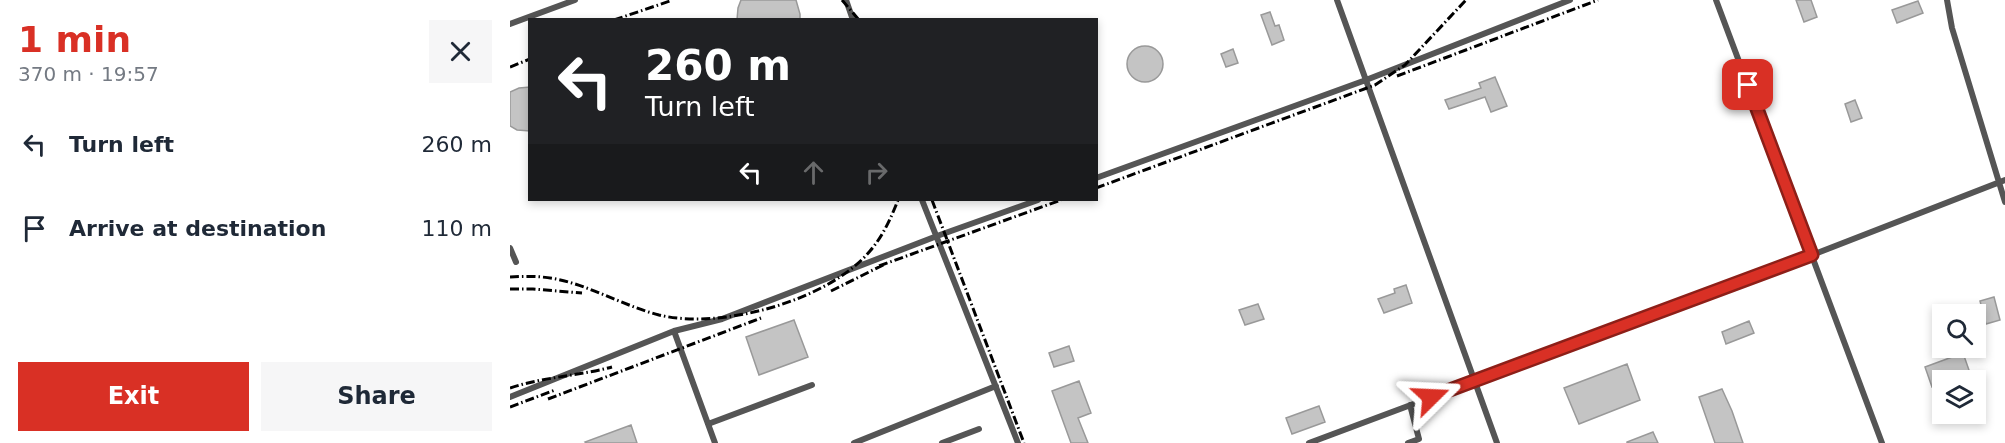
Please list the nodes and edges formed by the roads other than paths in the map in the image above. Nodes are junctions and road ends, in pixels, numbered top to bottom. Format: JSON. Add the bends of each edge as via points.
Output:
{"nodes":[{"id":1,"x":574,"y":0,"type":"edge"},
{"id":2,"x":846,"y":0,"type":"edge"},
{"id":3,"x":1337,"y":0,"type":"edge"},
{"id":4,"x":1570,"y":0,"type":"edge"},
{"id":5,"x":1716,"y":0,"type":"edge"},
{"id":6,"x":1947,"y":0,"type":"edge"},
{"id":7,"x":852,"y":18,"type":"edge"},
{"id":8,"x":510,"y":24,"type":"edge"},
{"id":9,"x":1366,"y":80,"type":"junction"},
{"id":10,"x":1098,"y":177,"type":"edge"},
{"id":11,"x":2002,"y":181,"type":"edge"},
{"id":12,"x":922,"y":201,"type":"edge"},
{"id":13,"x":1035,"y":201,"type":"edge"},
{"id":14,"x":2005,"y":202,"type":"edge"},
{"id":15,"x":937,"y":236,"type":"junction"},
{"id":16,"x":510,"y":248,"type":"edge"},
{"id":17,"x":1812,"y":255,"type":"junction"},
{"id":18,"x":516,"y":262,"type":"dead end"},
{"id":19,"x":674,"y":331,"type":"junction"},
{"id":20,"x":1474,"y":381,"type":"junction"},
{"id":21,"x":812,"y":385,"type":"dead end"},
{"id":22,"x":996,"y":386,"type":"junction"},
{"id":23,"x":510,"y":397,"type":"edge"},
{"id":24,"x":1410,"y":405,"type":"junction"},
{"id":25,"x":708,"y":424,"type":"junction"},
{"id":26,"x":979,"y":429,"type":"dead end"},
{"id":27,"x":1314,"y":442,"type":"edge"},
{"id":28,"x":715,"y":443,"type":"edge"},
{"id":29,"x":854,"y":443,"type":"edge"},
{"id":30,"x":942,"y":443,"type":"edge"},
{"id":31,"x":1018,"y":443,"type":"edge"},
{"id":32,"x":1408,"y":443,"type":"edge"},
{"id":33,"x":1497,"y":443,"type":"edge"},
{"id":34,"x":1882,"y":443,"type":"edge"}],
"edges":[{"from":1,"to":8,"type":"lane"},
{"from":2,"to":7,"type":"lane"},
{"from":3,"to":9,"type":"lane"},
{"from":4,"to":9,"type":"lane"},
{"from":5,"to":17,"type":"lane"},
{"from":6,"to":11,"type":"lane","via":[[1952,28]]},
{"from":9,"to":10,"type":"lane"},
{"from":9,"to":20,"type":"lane"},
{"from":11,"to":14,"type":"lane"},
{"from":11,"to":17,"type":"lane"},
{"from":12,"to":15,"type":"lane"},
{"from":13,"to":15,"type":"lane"},
{"from":15,"to":19,"type":"lane","via":[[722,319]]},
{"from":15,"to":22,"type":"lane"},
{"from":16,"to":18,"type":"lane"},
{"from":17,"to":20,"type":"lane"},
{"from":17,"to":34,"type":"lane"},
{"from":19,"to":23,"type":"lane"},
{"from":19,"to":25,"type":"lane"},
{"from":20,"to":24,"type":"lane"},
{"from":20,"to":33,"type":"lane"},
{"from":21,"to":25,"type":"lane"},
{"from":22,"to":29,"type":"lane"},
{"from":22,"to":31,"type":"lane"},
{"from":24,"to":27,"type":"lane"},
{"from":24,"to":32,"type":"lane","via":[[1419,439]]},
{"from":25,"to":28,"type":"lane"},
{"from":26,"to":30,"type":"lane"}]}
